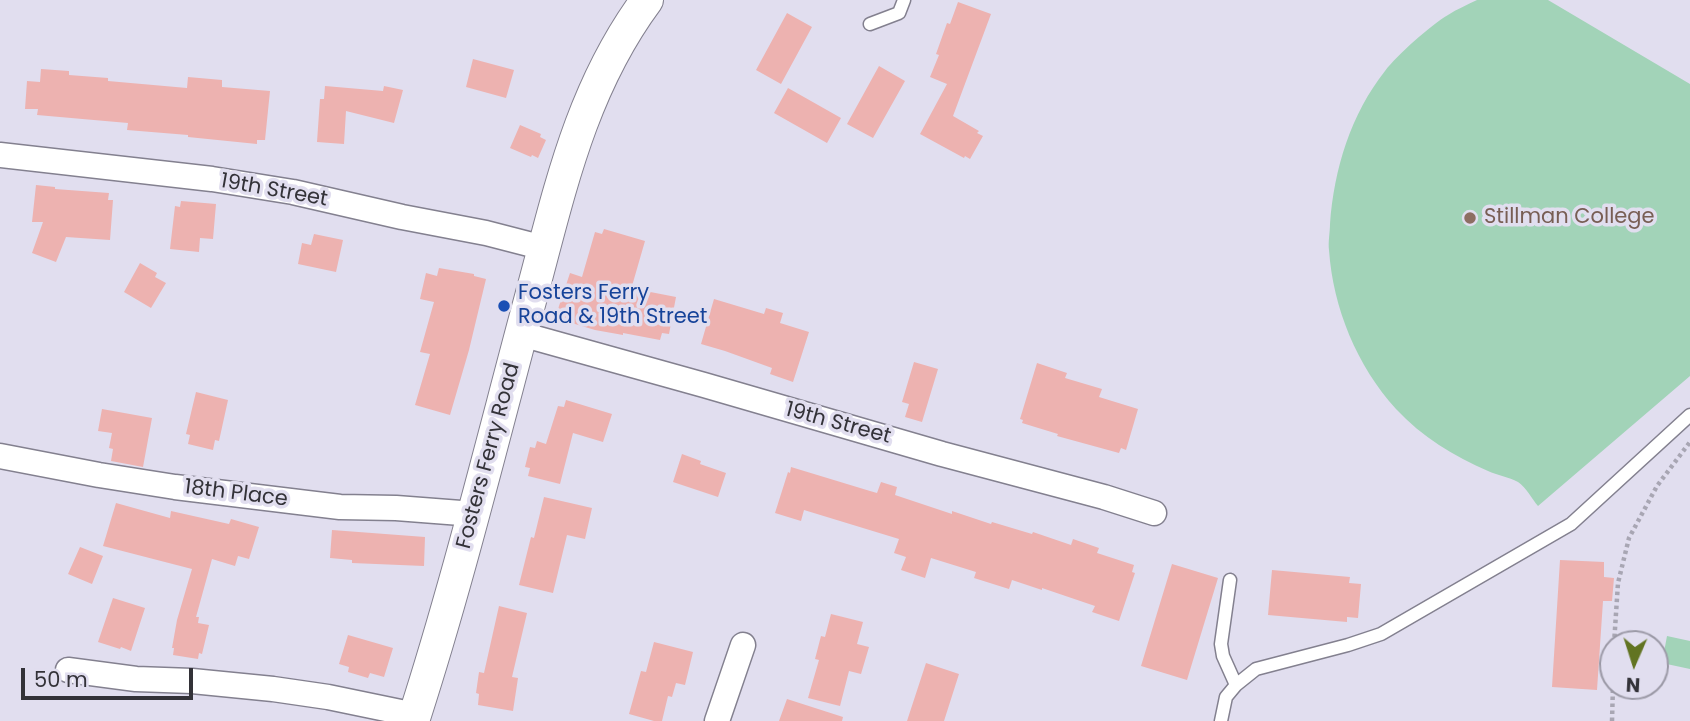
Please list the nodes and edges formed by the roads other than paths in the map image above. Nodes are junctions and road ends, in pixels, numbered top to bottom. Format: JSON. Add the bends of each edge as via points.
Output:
{"nodes":[{"id":1,"x":647,"y":0,"type":"edge"},
{"id":2,"x":904,"y":0,"type":"edge"},
{"id":3,"x":870,"y":24,"type":"dead end"},
{"id":4,"x":0,"y":155,"type":"edge"},
{"id":5,"x":544,"y":248,"type":"junction"},
{"id":6,"x":521,"y":334,"type":"junction"},
{"id":7,"x":1690,"y":415,"type":"edge"},
{"id":8,"x":0,"y":456,"type":"edge"},
{"id":9,"x":1154,"y":513,"type":"dead end"},
{"id":10,"x":474,"y":514,"type":"junction"},
{"id":11,"x":1230,"y":580,"type":"dead end"},
{"id":12,"x":743,"y":645,"type":"dead end"},
{"id":13,"x":68,"y":670,"type":"dead end"},
{"id":14,"x":1236,"y":685,"type":"junction"},
{"id":15,"x":414,"y":718,"type":"edge"},
{"id":16,"x":717,"y":721,"type":"edge"},
{"id":17,"x":1221,"y":721,"type":"edge"}],
"edges":[{"from":1,"to":5,"type":"street","name":"Fosters Ferry Road","via":[[586,110]]},
{"from":2,"to":3,"type":"lane","via":[[899,13]]},
{"from":4,"to":5,"type":"street","name":"19th Street","via":[[293,192]]},
{"from":5,"to":6,"type":"street","name":"Fosters Ferry Road"},
{"from":6,"to":9,"type":"street","name":"19th Street"},
{"from":6,"to":10,"type":"street","name":"Fosters Ferry Road"},
{"from":7,"to":14,"type":"lane","via":[[1571,524],[1381,634],[1256,669]]},
{"from":8,"to":10,"type":"street","name":"18th Place","via":[[175,487],[340,507]]},
{"from":10,"to":15,"type":"street","name":"Fosters Ferry Road"},
{"from":11,"to":14,"type":"lane","via":[[1221,644]]},
{"from":12,"to":16,"type":"street"},
{"from":13,"to":15,"type":"street","via":[[274,688]]},
{"from":14,"to":17,"type":"lane","via":[[1226,697]]}]}
